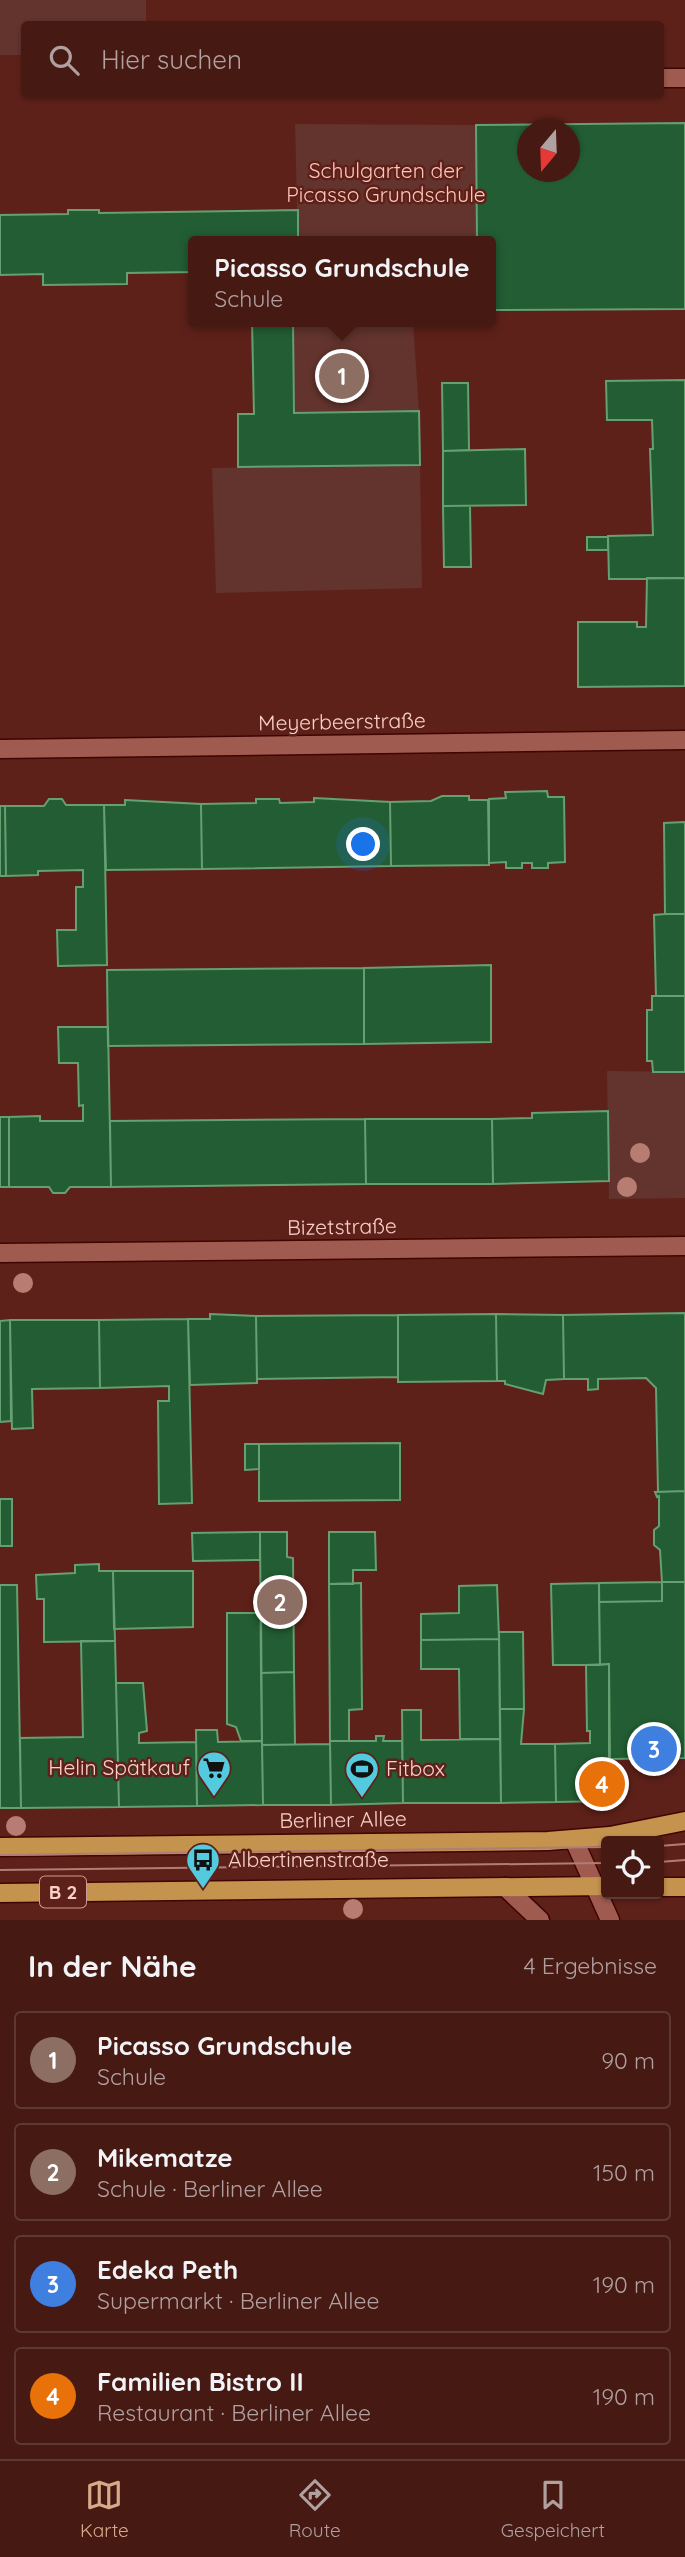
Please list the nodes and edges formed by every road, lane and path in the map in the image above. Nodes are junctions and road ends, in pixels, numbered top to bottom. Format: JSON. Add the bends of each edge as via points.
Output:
{"nodes":[{"id":1,"x":664,"y":78,"type":"edge"},
{"id":2,"x":685,"y":78,"type":"edge"},
{"id":3,"x":685,"y":740,"type":"edge"},
{"id":4,"x":0,"y":749,"type":"edge"},
{"id":5,"x":685,"y":1246,"type":"edge"},
{"id":6,"x":0,"y":1253,"type":"edge"},
{"id":7,"x":685,"y":1821,"type":"edge"},
{"id":8,"x":575,"y":1840,"type":"junction"},
{"id":9,"x":0,"y":1847,"type":"edge"},
{"id":10,"x":600,"y":1886,"type":"edge"},
{"id":11,"x":505,"y":1887,"type":"junction"},
{"id":12,"x":664,"y":1887,"type":"edge"},
{"id":13,"x":685,"y":1887,"type":"edge"},
{"id":14,"x":0,"y":1893,"type":"edge"},
{"id":15,"x":540,"y":1920,"type":"edge"},
{"id":16,"x":610,"y":1920,"type":"edge"}],
"edges":[{"from":1,"to":2,"type":"street"},
{"from":3,"to":4,"type":"street","name":"Meyerbeerstraße"},
{"from":5,"to":6,"type":"street","name":"Bizetstraße"},
{"from":7,"to":8,"type":"main road","name":"Berliner Allee","number":"B 2"},
{"from":8,"to":9,"type":"main road","name":"Berliner Allee","number":"B 2"},
{"from":8,"to":10,"type":"street"},
{"from":10,"to":11,"type":"main road","number":"B 2"},
{"from":10,"to":16,"type":"street"},
{"from":11,"to":14,"type":"main road","number":"B 2"},
{"from":11,"to":15,"type":"street"},
{"from":12,"to":13,"type":"main road"}]}
